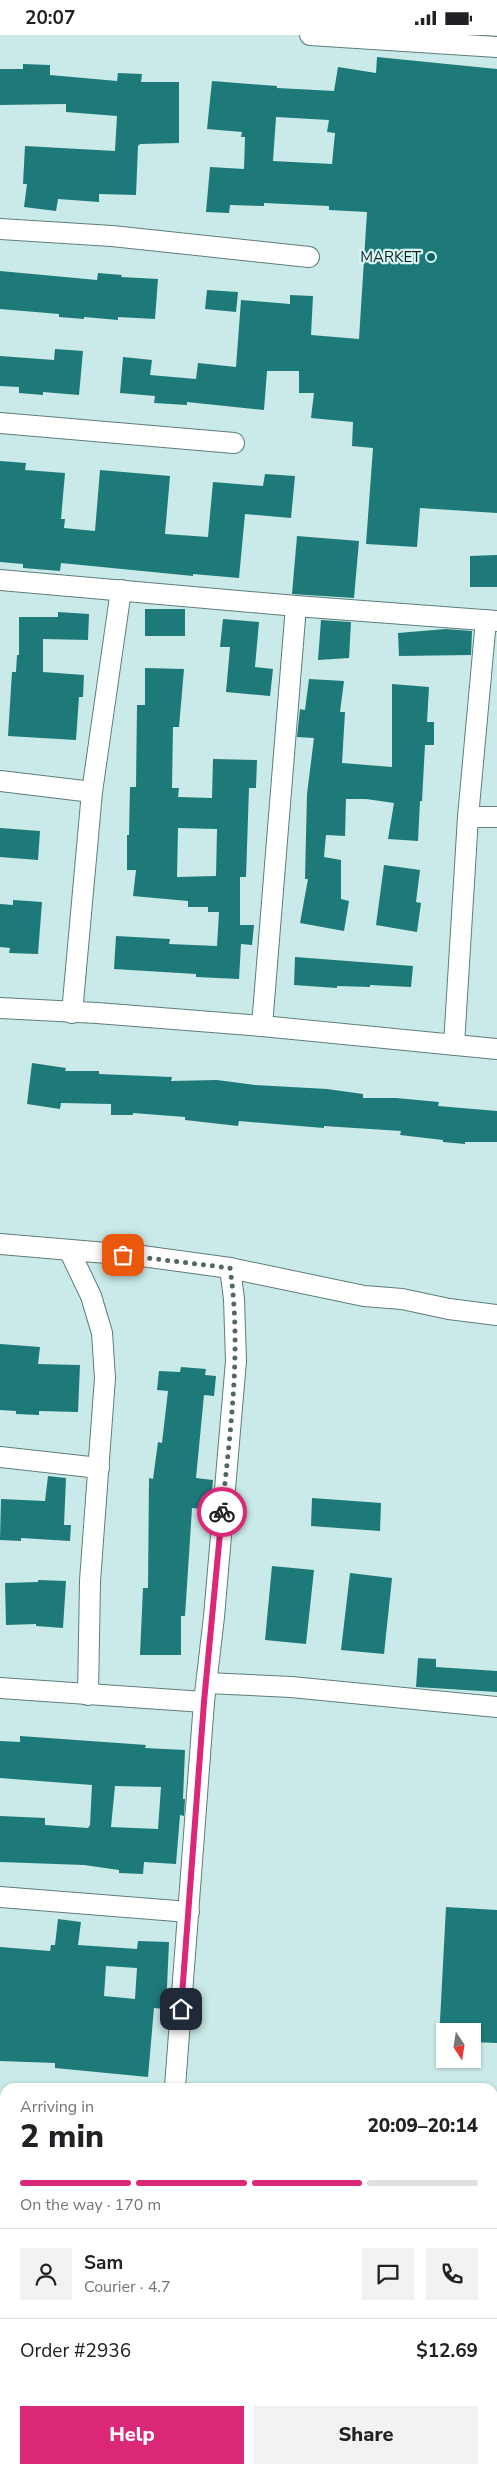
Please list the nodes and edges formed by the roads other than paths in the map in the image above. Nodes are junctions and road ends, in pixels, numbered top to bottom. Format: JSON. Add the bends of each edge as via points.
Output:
{"nodes":[{"id":1,"x":310,"y":35,"type":"edge"},
{"id":2,"x":410,"y":39,"type":"edge"},
{"id":3,"x":497,"y":47,"type":"edge"},
{"id":4,"x":0,"y":229,"type":"edge"},
{"id":5,"x":309,"y":257,"type":"dead end"},
{"id":6,"x":0,"y":423,"type":"edge"},
{"id":7,"x":234,"y":443,"type":"dead end"},
{"id":8,"x":0,"y":580,"type":"edge"},
{"id":9,"x":121,"y":591,"type":"junction"},
{"id":10,"x":296,"y":606,"type":"junction"},
{"id":11,"x":491,"y":620,"type":"edge"},
{"id":12,"x":0,"y":781,"type":"edge"},
{"id":13,"x":92,"y":792,"type":"junction"},
{"id":14,"x":468,"y":817,"type":"junction"},
{"id":15,"x":497,"y":817,"type":"edge"},
{"id":16,"x":0,"y":1008,"type":"edge"},
{"id":17,"x":72,"y":1013,"type":"junction"},
{"id":18,"x":262,"y":1025,"type":"junction"},
{"id":19,"x":454,"y":1045,"type":"junction"},
{"id":20,"x":497,"y":1049,"type":"edge"},
{"id":21,"x":0,"y":1244,"type":"edge"},
{"id":22,"x":68,"y":1250,"type":"junction"},
{"id":23,"x":230,"y":1268,"type":"junction"},
{"id":24,"x":497,"y":1315,"type":"edge"},
{"id":25,"x":0,"y":1457,"type":"edge"},
{"id":26,"x":99,"y":1468,"type":"junction"},
{"id":27,"x":0,"y":1688,"type":"edge"},
{"id":28,"x":206,"y":1693,"type":"junction"},
{"id":29,"x":88,"y":1695,"type":"junction"},
{"id":30,"x":497,"y":1707,"type":"edge"},
{"id":31,"x":0,"y":1897,"type":"edge"},
{"id":32,"x":189,"y":1912,"type":"junction"},
{"id":33,"x":175,"y":2083,"type":"edge"}],
"edges":[{"from":1,"to":2,"type":"street"},
{"from":2,"to":3,"type":"street"},
{"from":4,"to":5,"type":"street","via":[[112,236]]},
{"from":6,"to":7,"type":"street"},
{"from":8,"to":9,"type":"street"},
{"from":9,"to":10,"type":"street"},
{"from":9,"to":13,"type":"street"},
{"from":10,"to":11,"type":"street"},
{"from":10,"to":18,"type":"street"},
{"from":11,"to":14,"type":"street"},
{"from":12,"to":13,"type":"street"},
{"from":13,"to":17,"type":"street"},
{"from":14,"to":15,"type":"street"},
{"from":14,"to":19,"type":"street"},
{"from":16,"to":17,"type":"street"},
{"from":17,"to":18,"type":"street"},
{"from":18,"to":19,"type":"street"},
{"from":19,"to":20,"type":"street"},
{"from":21,"to":22,"type":"street"},
{"from":22,"to":23,"type":"street"},
{"from":22,"to":26,"type":"street","via":[[91,1296],[102,1333],[105,1378]]},
{"from":23,"to":24,"type":"street","via":[[364,1296]]},
{"from":23,"to":28,"type":"street","via":[[236,1361]]},
{"from":25,"to":26,"type":"street"},
{"from":26,"to":29,"type":"street","via":[[90,1581]]},
{"from":27,"to":29,"type":"street"},
{"from":28,"to":29,"type":"street"},
{"from":28,"to":30,"type":"street","via":[[291,1687]]},
{"from":28,"to":32,"type":"street"},
{"from":31,"to":32,"type":"street"},
{"from":32,"to":33,"type":"street"}]}
